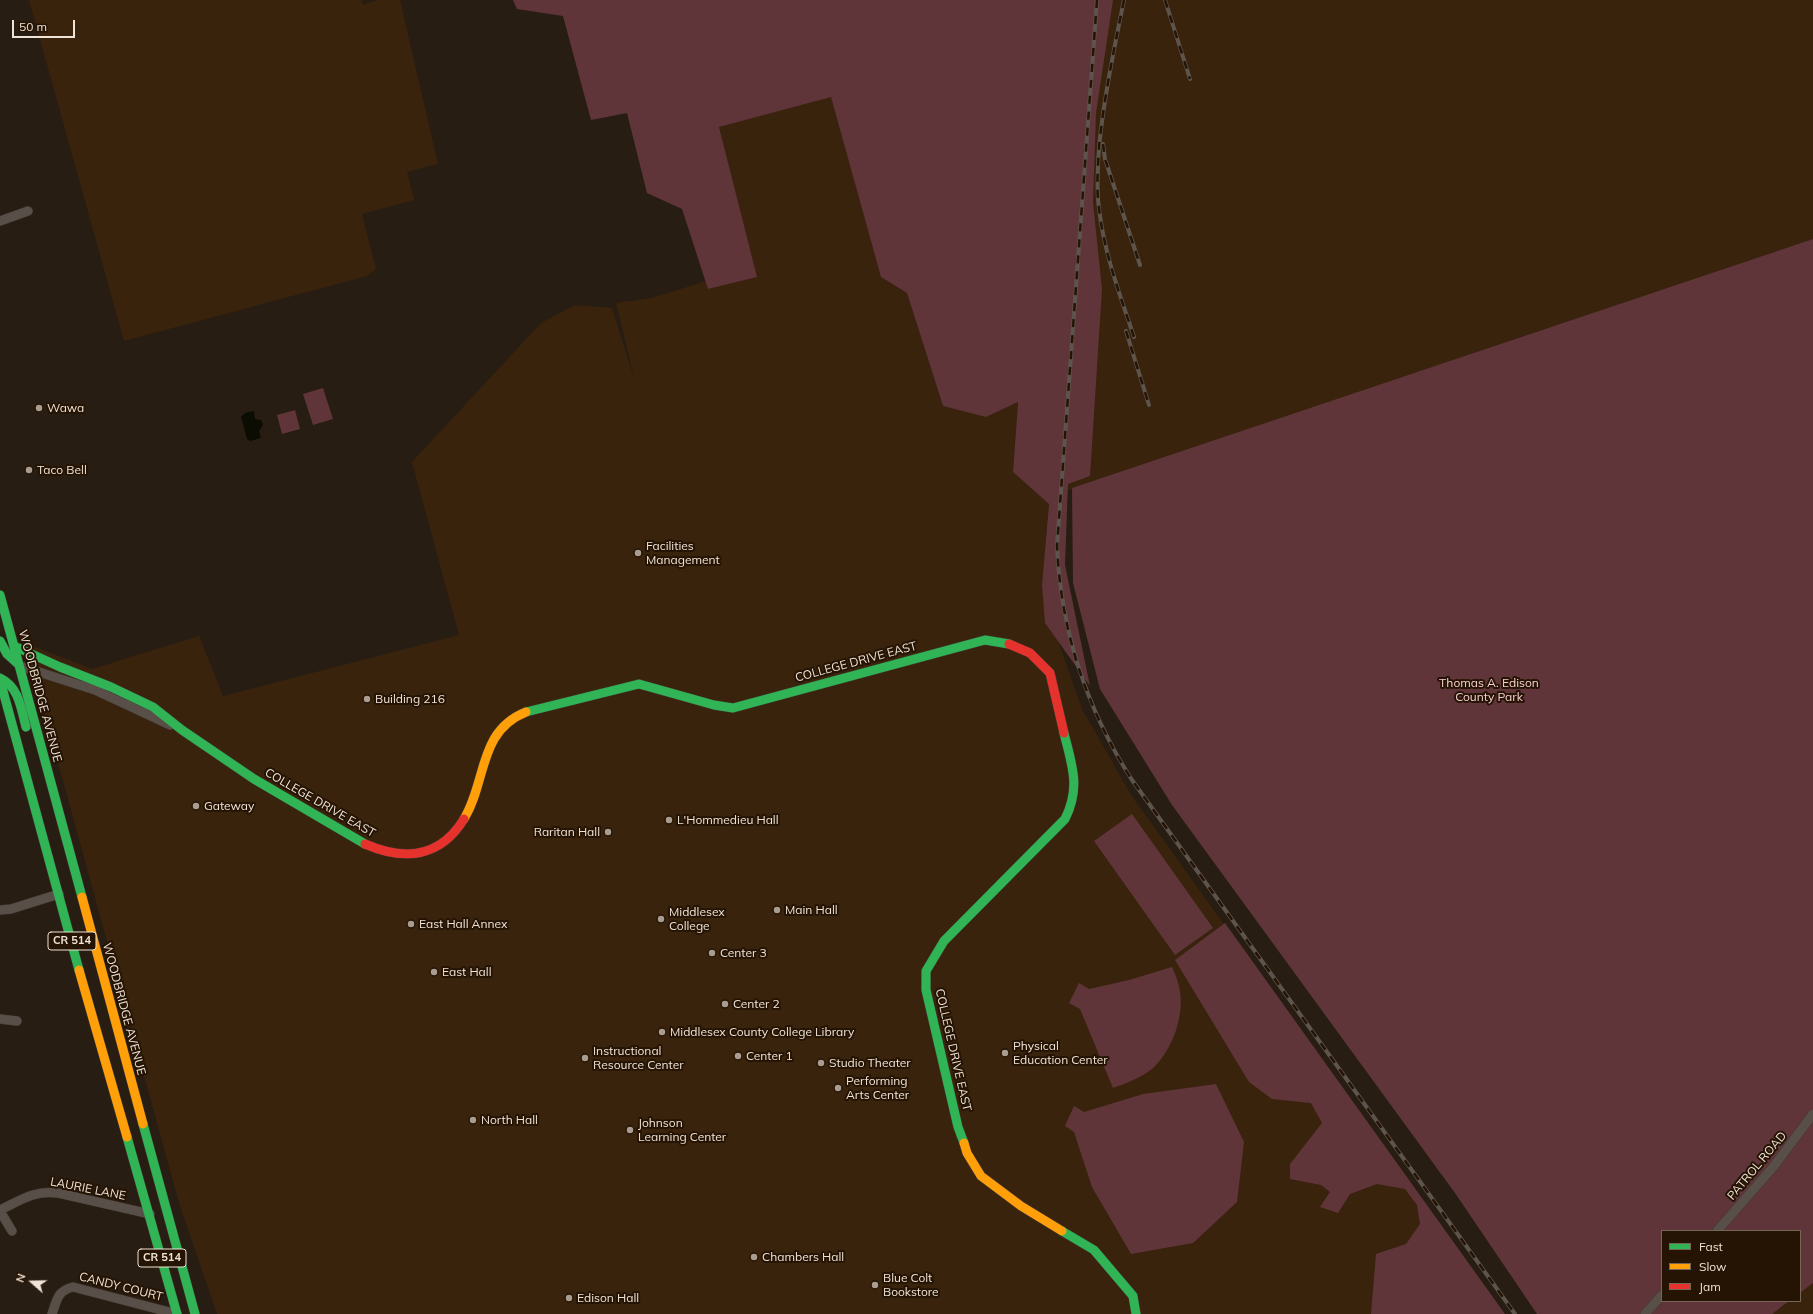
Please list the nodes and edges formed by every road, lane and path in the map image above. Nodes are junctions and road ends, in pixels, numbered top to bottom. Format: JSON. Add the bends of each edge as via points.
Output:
{"nodes":[{"id":1,"x":28,"y":211,"type":"dead end"},
{"id":2,"x":0,"y":221,"type":"edge"},
{"id":3,"x":0,"y":595,"type":"edge"},
{"id":4,"x":0,"y":641,"type":"edge"},
{"id":5,"x":14,"y":646,"type":"junction"},
{"id":6,"x":20,"y":666,"type":"junction"},
{"id":7,"x":0,"y":679,"type":"edge"},
{"id":8,"x":182,"y":730,"type":"junction"},
{"id":9,"x":56,"y":807,"type":"junction"},
{"id":10,"x":59,"y":894,"type":"junction"},
{"id":11,"x":0,"y":910,"type":"edge"},
{"id":12,"x":0,"y":1019,"type":"edge"},
{"id":13,"x":17,"y":1021,"type":"dead end"},
{"id":14,"x":1813,"y":1114,"type":"edge"},
{"id":15,"x":0,"y":1210,"type":"edge"},
{"id":16,"x":150,"y":1214,"type":"junction"},
{"id":17,"x":169,"y":1216,"type":"junction"},
{"id":18,"x":1718,"y":1230,"type":"edge"},
{"id":19,"x":12,"y":1231,"type":"dead end"},
{"id":20,"x":1661,"y":1296,"type":"edge"},
{"id":21,"x":201,"y":1300,"type":"dead end"},
{"id":22,"x":52,"y":1314,"type":"edge"},
{"id":23,"x":177,"y":1314,"type":"edge"},
{"id":24,"x":195,"y":1314,"type":"edge"},
{"id":25,"x":1136,"y":1314,"type":"edge"},
{"id":26,"x":1645,"y":1314,"type":"edge"}],
"edges":[{"from":1,"to":2,"type":"street"},
{"from":3,"to":5,"type":"street","name":"WOODBRIDGE AVENUE","number":"CR 514"},
{"from":4,"to":6,"type":"street","via":[[7,654]]},
{"from":5,"to":6,"type":"street","name":"WOODBRIDGE AVENUE","number":"CR 514"},
{"from":5,"to":8,"type":"street","name":"COLLEGE DRIVE EAST","via":[[153,707]]},
{"from":6,"to":8,"type":"street","via":[[95,690]]},
{"from":6,"to":9,"type":"street","name":"WOODBRIDGE AVENUE","number":"CR 514"},
{"from":7,"to":9,"type":"street","via":[[10,682],[15,689],[37,764]]},
{"from":7,"to":10,"type":"street","number":"CR 514"},
{"from":8,"to":25,"type":"street","name":"COLLEGE DRIVE EAST","via":[[254,779],[360,842],[394,854],[414,854],[436,846],[456,831],[472,805],[496,735],[507,722],[534,709],[639,684],[733,708],[985,640],[1002,640],[1032,654],[1050,673],[1074,780],[1072,806],[1065,819],[944,941],[926,971],[926,990],[958,1126],[975,1168],[981,1176],[1021,1206],[1094,1250],[1133,1296]]},
{"from":9,"to":17,"type":"street","name":"WOODBRIDGE AVENUE","number":"CR 514"},
{"from":10,"to":11,"type":"street"},
{"from":10,"to":16,"type":"street","number":"CR 514","via":[[113,1093]]},
{"from":12,"to":13,"type":"street"},
{"from":14,"to":18,"type":"street","name":"PATROL ROAD","via":[[1774,1166]]},
{"from":15,"to":16,"type":"street","name":"LAURIE LANE","via":[[32,1194],[44,1191]]},
{"from":15,"to":19,"type":"street","name":"LAURIE LANE"},
{"from":16,"to":23,"type":"street","number":"CR 514"},
{"from":17,"to":21,"type":"street"},
{"from":17,"to":24,"type":"street","name":"WOODBRIDGE AVENUE","number":"CR 514"},
{"from":20,"to":26,"type":"street"},
{"from":22,"to":23,"type":"street","name":"CANDY COURT","via":[[60,1294],[64,1289],[73,1287]]}]}
